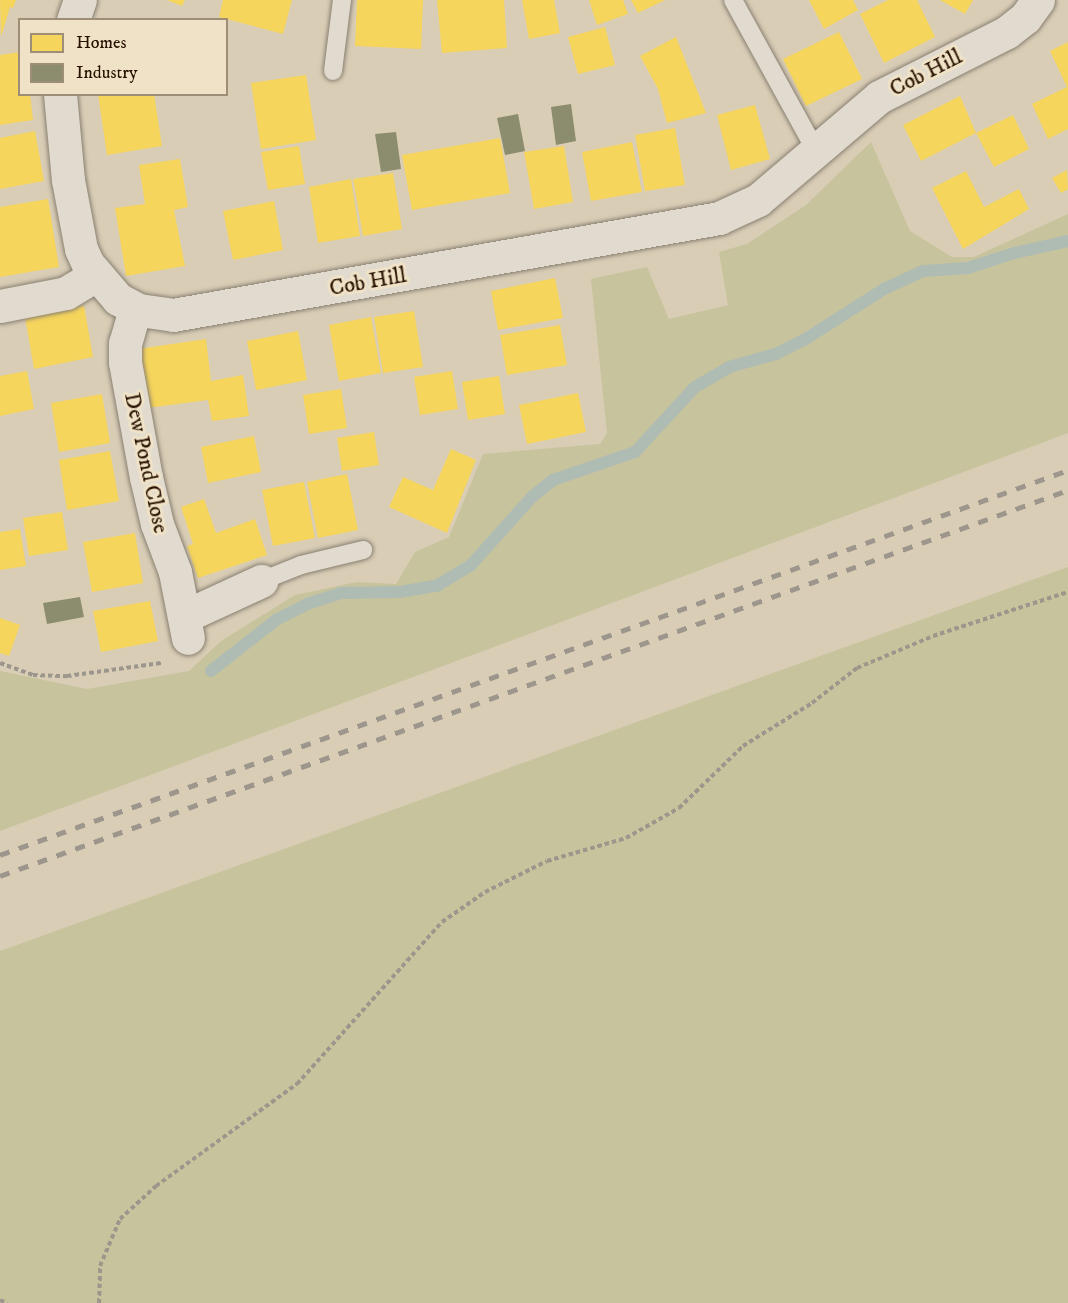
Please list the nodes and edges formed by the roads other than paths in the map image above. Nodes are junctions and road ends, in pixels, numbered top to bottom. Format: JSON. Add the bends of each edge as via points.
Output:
{"nodes":[{"id":1,"x":80,"y":0,"type":"edge"},
{"id":2,"x":342,"y":0,"type":"edge"},
{"id":3,"x":733,"y":0,"type":"edge"},
{"id":4,"x":1038,"y":0,"type":"edge"},
{"id":5,"x":74,"y":18,"type":"edge"},
{"id":6,"x":333,"y":71,"type":"dead end"},
{"id":7,"x":60,"y":96,"type":"edge"},
{"id":8,"x":816,"y":152,"type":"junction"},
{"id":9,"x":96,"y":275,"type":"junction"},
{"id":10,"x":0,"y":306,"type":"edge"},
{"id":11,"x":135,"y":309,"type":"junction"},
{"id":12,"x":363,"y":550,"type":"dead end"},
{"id":13,"x":261,"y":581,"type":"joint"}],
"edges":[{"from":1,"to":5,"type":"street"},
{"from":2,"to":6,"type":"lane"},
{"from":3,"to":8,"type":"lane"},
{"from":4,"to":8,"type":"street","name":"Cob Hill","via":[[1025,18],[1007,32],[879,97]]},
{"from":7,"to":9,"type":"street","name":"Cob Hill","via":[[68,180],[81,249]]},
{"from":8,"to":11,"type":"street","name":"Cob Hill","via":[[758,200],[719,218],[188,313],[155,314]]},
{"from":9,"to":10,"type":"street","via":[[66,293]]},
{"from":9,"to":11,"type":"street","name":"Cob Hill","via":[[118,299]]},
{"from":11,"to":13,"type":"street","name":"Dew Pond Close","via":[[125,343],[125,362],[150,496],[187,627]]},
{"from":12,"to":13,"type":"lane","via":[[301,565]]}]}
